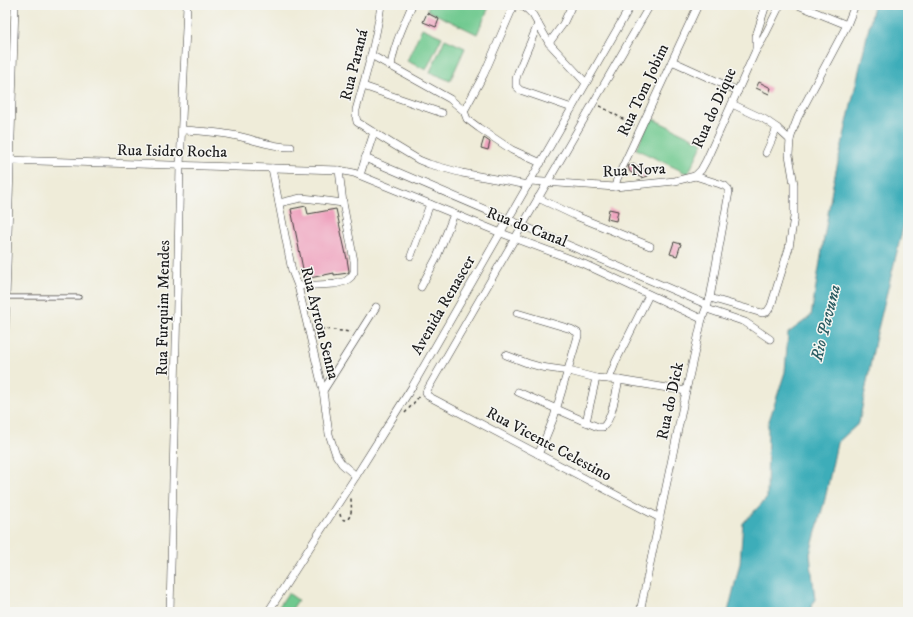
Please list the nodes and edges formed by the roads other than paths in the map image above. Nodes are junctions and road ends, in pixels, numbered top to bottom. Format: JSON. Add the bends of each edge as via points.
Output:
{"nodes":[{"id":1,"x":15,"y":5,"type":"edge"},
{"id":2,"x":187,"y":5,"type":"edge"},
{"id":3,"x":381,"y":5,"type":"edge"},
{"id":4,"x":412,"y":5,"type":"edge"},
{"id":5,"x":514,"y":5,"type":"edge"},
{"id":6,"x":521,"y":5,"type":"edge"},
{"id":7,"x":572,"y":5,"type":"edge"},
{"id":8,"x":631,"y":5,"type":"edge"},
{"id":9,"x":650,"y":5,"type":"edge"},
{"id":10,"x":698,"y":5,"type":"edge"},
{"id":11,"x":766,"y":5,"type":"edge"},
{"id":12,"x":780,"y":5,"type":"edge"},
{"id":13,"x":798,"y":5,"type":"edge"},
{"id":14,"x":855,"y":5,"type":"edge"},
{"id":15,"x":529,"y":8,"type":"edge"},
{"id":16,"x":538,"y":24,"type":"junction"},
{"id":17,"x":847,"y":25,"type":"junction"},
{"id":18,"x":549,"y":42,"type":"junction"},
{"id":19,"x":756,"y":50,"type":"junction"},
{"id":20,"x":371,"y":55,"type":"junction"},
{"id":21,"x":672,"y":61,"type":"junction"},
{"id":22,"x":391,"y":66,"type":"junction"},
{"id":23,"x":586,"y":83,"type":"junction"},
{"id":24,"x":363,"y":86,"type":"junction"},
{"id":25,"x":738,"y":91,"type":"junction"},
{"id":26,"x":732,"y":104,"type":"junction"},
{"id":27,"x":572,"y":108,"type":"junction"},
{"id":28,"x":464,"y":111,"type":"junction"},
{"id":29,"x":442,"y":113,"type":"dead end"},
{"id":30,"x":366,"y":128,"type":"joint"},
{"id":31,"x":777,"y":128,"type":"junction"},
{"id":32,"x":182,"y":130,"type":"junction"},
{"id":33,"x":374,"y":132,"type":"junction"},
{"id":34,"x":790,"y":140,"type":"junction"},
{"id":35,"x":291,"y":147,"type":"dead end"},
{"id":36,"x":766,"y":153,"type":"dead end"},
{"id":37,"x":364,"y":158,"type":"junction"},
{"id":38,"x":8,"y":161,"type":"edge"},
{"id":39,"x":541,"y":162,"type":"junction"},
{"id":40,"x":180,"y":166,"type":"junction"},
{"id":41,"x":272,"y":168,"type":"junction"},
{"id":42,"x":339,"y":170,"type":"junction"},
{"id":43,"x":360,"y":175,"type":"junction"},
{"id":44,"x":695,"y":176,"type":"junction"},
{"id":45,"x":546,"y":182,"type":"junction"},
{"id":46,"x":529,"y":183,"type":"junction"},
{"id":47,"x":614,"y":187,"type":"junction"},
{"id":48,"x":538,"y":198,"type":"junction"},
{"id":49,"x":279,"y":202,"type":"junction"},
{"id":50,"x":344,"y":203,"type":"junction"},
{"id":51,"x":430,"y":204,"type":"junction"},
{"id":52,"x":454,"y":214,"type":"junction"},
{"id":53,"x":508,"y":220,"type":"junction"},
{"id":54,"x":522,"y":226,"type":"junction"},
{"id":55,"x":501,"y":233,"type":"junction"},
{"id":56,"x":514,"y":238,"type":"junction"},
{"id":57,"x":650,"y":246,"type":"dead end"},
{"id":58,"x":411,"y":256,"type":"dead end"},
{"id":59,"x":298,"y":286,"type":"junction"},
{"id":60,"x":421,"y":287,"type":"dead end"},
{"id":61,"x":649,"y":294,"type":"junction"},
{"id":62,"x":6,"y":297,"type":"junction"},
{"id":63,"x":79,"y":297,"type":"dead end"},
{"id":64,"x":708,"y":304,"type":"junction"},
{"id":65,"x":376,"y":307,"type":"dead end"},
{"id":66,"x":517,"y":313,"type":"dead end"},
{"id":67,"x":702,"y":319,"type":"junction"},
{"id":68,"x":5,"y":331,"type":"edge"},
{"id":69,"x":770,"y":339,"type":"dead end"},
{"id":70,"x":506,"y":355,"type":"dead end"},
{"id":71,"x":569,"y":371,"type":"junction"},
{"id":72,"x":596,"y":378,"type":"junction"},
{"id":73,"x":609,"y":380,"type":"junction"},
{"id":74,"x":619,"y":380,"type":"junction"},
{"id":75,"x":323,"y":391,"type":"junction"},
{"id":76,"x":420,"y":391,"type":"junction"},
{"id":77,"x":686,"y":391,"type":"junction"},
{"id":78,"x":518,"y":392,"type":"dead end"},
{"id":79,"x":557,"y":408,"type":"junction"},
{"id":80,"x":586,"y":422,"type":"junction"},
{"id":81,"x":538,"y":454,"type":"junction"},
{"id":82,"x":356,"y":476,"type":"junction"},
{"id":83,"x":660,"y":518,"type":"junction"},
{"id":84,"x":170,"y":612,"type":"edge"},
{"id":85,"x":268,"y":612,"type":"edge"},
{"id":86,"x":640,"y":612,"type":"edge"}],
"edges":[{"from":1,"to":38,"type":"street"},
{"from":2,"to":32,"type":"street","name":"Rua Furquim Mendes"},
{"from":3,"to":20,"type":"street","name":"Rua Paraná"},
{"from":4,"to":22,"type":"street","via":[[399,36]]},
{"from":5,"to":28,"type":"street","via":[[484,74]]},
{"from":6,"to":15,"type":"street"},
{"from":7,"to":18,"type":"street","via":[[563,24]]},
{"from":8,"to":23,"type":"street","name":"Avenida Renascer"},
{"from":9,"to":45,"type":"street","name":"Avenida Renascer"},
{"from":10,"to":21,"type":"street","name":"Rua Tom Jobim"},
{"from":11,"to":19,"type":"street","name":"Rua do Dique","via":[[756,36]]},
{"from":12,"to":19,"type":"street","name":"Rua do Dique"},
{"from":13,"to":17,"type":"street"},
{"from":14,"to":17,"type":"street"},
{"from":15,"to":16,"type":"street"},
{"from":16,"to":18,"type":"street"},
{"from":16,"to":27,"type":"street","via":[[518,72],[516,86],[520,90]]},
{"from":17,"to":34,"type":"street","via":[[798,117]]},
{"from":18,"to":23,"type":"street"},
{"from":19,"to":25,"type":"street","name":"Rua do Dique"},
{"from":20,"to":22,"type":"street"},
{"from":20,"to":24,"type":"street","name":"Rua Paraná"},
{"from":21,"to":25,"type":"street"},
{"from":21,"to":47,"type":"street","name":"Rua Tom Jobim"},
{"from":22,"to":28,"type":"street","via":[[450,99]]},
{"from":23,"to":27,"type":"street","name":"Avenida Renascer"},
{"from":24,"to":29,"type":"street"},
{"from":24,"to":30,"type":"street","name":"Rua Paraná","via":[[356,116],[357,122]]},
{"from":25,"to":26,"type":"street","name":"Rua do Dique"},
{"from":26,"to":31,"type":"street"},
{"from":26,"to":44,"type":"street","name":"Rua do Dique","via":[[706,161]]},
{"from":27,"to":39,"type":"street","name":"Avenida Renascer"},
{"from":28,"to":39,"type":"street","via":[[467,119],[512,150]]},
{"from":30,"to":33,"type":"street","name":"Rua Nova"},
{"from":31,"to":34,"type":"street"},
{"from":31,"to":36,"type":"street"},
{"from":32,"to":35,"type":"street","via":[[237,136],[273,146]]},
{"from":32,"to":40,"type":"street","name":"Rua Furquim Mendes"},
{"from":33,"to":37,"type":"street"},
{"from":33,"to":46,"type":"street","name":"Rua Nova","via":[[429,164],[462,173]]},
{"from":34,"to":64,"type":"street","via":[[794,217],[789,248],[771,306],[762,314]]},
{"from":37,"to":43,"type":"street"},
{"from":37,"to":53,"type":"street"},
{"from":38,"to":40,"type":"street","name":"Rua Isidro Rocha"},
{"from":38,"to":62,"type":"street"},
{"from":39,"to":46,"type":"street","name":"Avenida Renascer"},
{"from":40,"to":41,"type":"street","name":"Rua Isidro Rocha"},
{"from":40,"to":84,"type":"street","name":"Rua Furquim Mendes"},
{"from":41,"to":42,"type":"street","name":"Rua Isidro Rocha"},
{"from":41,"to":49,"type":"street","name":"Rua Ayrton Senna"},
{"from":42,"to":43,"type":"street","name":"Rua do Canal"},
{"from":42,"to":50,"type":"street"},
{"from":43,"to":51,"type":"street","name":"Rua do Canal"},
{"from":44,"to":47,"type":"street","name":"Rua Nova","via":[[675,181]]},
{"from":44,"to":64,"type":"street","name":"Rua do Dick","via":[[725,186],[729,192]]},
{"from":45,"to":46,"type":"street","name":"Rua Nova"},
{"from":45,"to":47,"type":"street","name":"Rua Nova"},
{"from":45,"to":48,"type":"street","name":"Avenida Renascer"},
{"from":46,"to":53,"type":"street","name":"Avenida Renascer"},
{"from":48,"to":54,"type":"street","name":"Avenida Renascer"},
{"from":48,"to":57,"type":"street"},
{"from":49,"to":50,"type":"street","via":[[312,198]]},
{"from":49,"to":59,"type":"street","name":"Rua Ayrton Senna","via":[[292,271]]},
{"from":50,"to":59,"type":"street","via":[[354,272],[346,281],[335,284]]},
{"from":51,"to":52,"type":"street","name":"Rua do Canal"},
{"from":51,"to":58,"type":"street"},
{"from":52,"to":55,"type":"street","name":"Rua do Canal"},
{"from":52,"to":60,"type":"street","via":[[437,257]]},
{"from":53,"to":54,"type":"street"},
{"from":53,"to":55,"type":"street","name":"Avenida Renascer"},
{"from":54,"to":56,"type":"street","name":"Avenida Renascer"},
{"from":54,"to":64,"type":"street"},
{"from":55,"to":56,"type":"street","name":"Rua do Canal"},
{"from":55,"to":76,"type":"street","name":"Avenida Renascer"},
{"from":56,"to":61,"type":"street","name":"Rua do Canal","via":[[584,264]]},
{"from":56,"to":76,"type":"street","name":"Avenida Renascer","via":[[426,391]]},
{"from":59,"to":75,"type":"street","name":"Rua Ayrton Senna"},
{"from":61,"to":67,"type":"street","name":"Rua do Canal"},
{"from":61,"to":73,"type":"street"},
{"from":62,"to":63,"type":"lane"},
{"from":62,"to":68,"type":"street"},
{"from":64,"to":67,"type":"street","name":"Rua do Dick"},
{"from":64,"to":69,"type":"street","via":[[745,322]]},
{"from":65,"to":75,"type":"street"},
{"from":66,"to":71,"type":"street","via":[[578,333]]},
{"from":67,"to":77,"type":"street","name":"Rua do Dick"},
{"from":70,"to":71,"type":"street","via":[[541,367]]},
{"from":71,"to":72,"type":"street"},
{"from":71,"to":79,"type":"street"},
{"from":72,"to":73,"type":"street"},
{"from":72,"to":80,"type":"street"},
{"from":73,"to":74,"type":"street"},
{"from":74,"to":77,"type":"street"},
{"from":74,"to":80,"type":"street","via":[[605,426],[598,427]]},
{"from":75,"to":82,"type":"street","name":"Rua Ayrton Senna","via":[[332,445],[342,464]]},
{"from":76,"to":81,"type":"street","name":"Rua Vicente Celestino"},
{"from":76,"to":82,"type":"street","name":"Avenida Renascer"},
{"from":77,"to":83,"type":"street","name":"Rua do Dick"},
{"from":78,"to":79,"type":"street"},
{"from":79,"to":80,"type":"street"},
{"from":79,"to":81,"type":"street"},
{"from":81,"to":83,"type":"street","name":"Rua Vicente Celestino"},
{"from":82,"to":85,"type":"street","name":"Avenida Renascer"},
{"from":83,"to":86,"type":"street","name":"Rua do Dick"}]}
